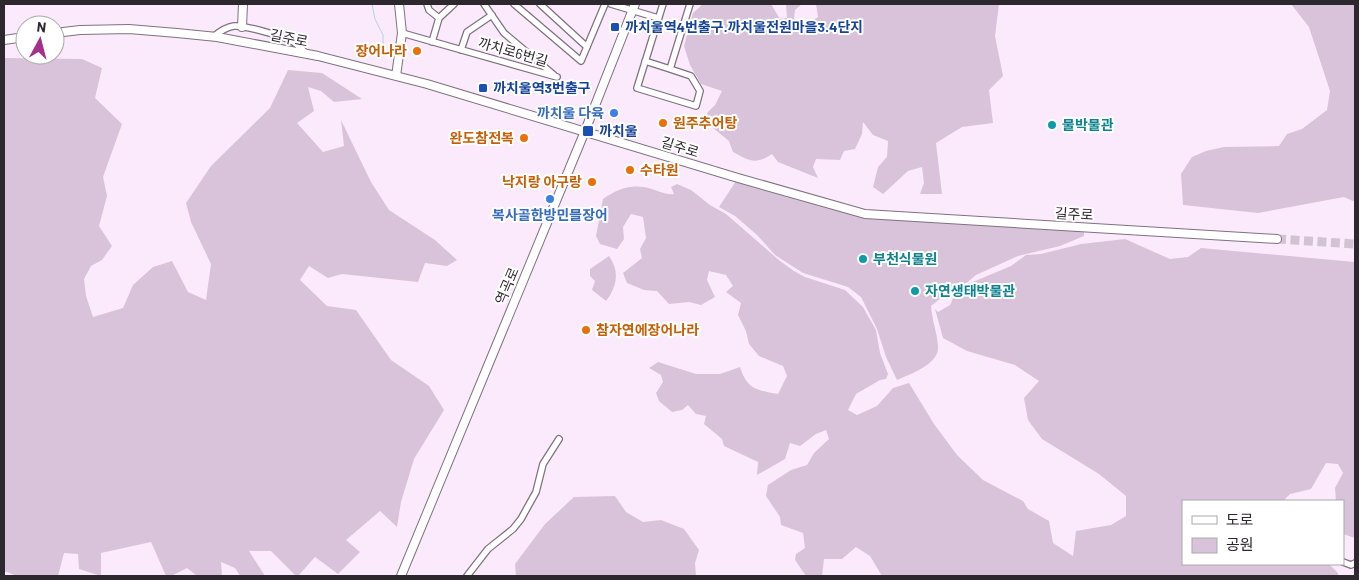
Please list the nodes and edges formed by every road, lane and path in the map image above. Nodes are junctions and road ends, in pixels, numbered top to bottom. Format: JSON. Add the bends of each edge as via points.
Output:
{"nodes":[{"id":1,"x":243,"y":4,"type":"edge"},
{"id":2,"x":398,"y":4,"type":"edge"},
{"id":3,"x":427,"y":4,"type":"edge"},
{"id":4,"x":454,"y":4,"type":"edge"},
{"id":5,"x":484,"y":4,"type":"edge"},
{"id":6,"x":516,"y":4,"type":"edge"},
{"id":7,"x":540,"y":4,"type":"edge"},
{"id":8,"x":605,"y":4,"type":"edge"},
{"id":9,"x":611,"y":4,"type":"edge"},
{"id":10,"x":663,"y":4,"type":"edge"},
{"id":11,"x":690,"y":4,"type":"edge"},
{"id":12,"x":634,"y":7,"type":"edge"},
{"id":13,"x":492,"y":15,"type":"junction"},
{"id":14,"x":439,"y":18,"type":"junction"},
{"id":15,"x":658,"y":18,"type":"junction"},
{"id":16,"x":242,"y":26,"type":"junction"},
{"id":17,"x":65,"y":32,"type":"edge"},
{"id":18,"x":402,"y":33,"type":"junction"},
{"id":19,"x":213,"y":37,"type":"junction"},
{"id":20,"x":432,"y":42,"type":"junction"},
{"id":21,"x":587,"y":47,"type":"junction"},
{"id":22,"x":461,"y":50,"type":"junction"},
{"id":23,"x":307,"y":54,"type":"junction"},
{"id":24,"x":645,"y":61,"type":"junction"},
{"id":25,"x":670,"y":69,"type":"junction"},
{"id":26,"x":396,"y":76,"type":"junction"},
{"id":27,"x":585,"y":131,"type":"junction"},
{"id":28,"x":1277,"y":239,"type":"tunnel mouth"},
{"id":29,"x":559,"y":439,"type":"dead end"},
{"id":30,"x":400,"y":576,"type":"edge"},
{"id":31,"x":467,"y":576,"type":"edge"}],
"edges":[{"from":1,"to":16,"type":"street"},
{"from":2,"to":18,"type":"street"},
{"from":3,"to":14,"type":"street"},
{"from":4,"to":14,"type":"street"},
{"from":5,"to":13,"type":"street"},
{"from":6,"to":21,"type":"street","via":[[581,61]]},
{"from":7,"to":21,"type":"street"},
{"from":8,"to":21,"type":"street"},
{"from":9,"to":12,"type":"street"},
{"from":10,"to":15,"type":"street"},
{"from":11,"to":25,"type":"street"},
{"from":12,"to":15,"type":"street"},
{"from":12,"to":27,"type":"street","name":"역곡로"},
{"from":13,"to":22,"type":"street","name":"까치로6번길","via":[[467,32]]},
{"from":13,"to":22,"type":"street","name":"까치로6번길","via":[[504,33],[557,78]]},
{"from":14,"to":20,"type":"street"},
{"from":15,"to":24,"type":"street"},
{"from":16,"to":19,"type":"street","via":[[234,26]]},
{"from":16,"to":23,"type":"street","via":[[295,43]]},
{"from":17,"to":19,"type":"street","name":"길주로","via":[[130,29]]},
{"from":18,"to":20,"type":"street","name":"까치로6번길"},
{"from":18,"to":26,"type":"street"},
{"from":19,"to":23,"type":"street","name":"길주로"},
{"from":20,"to":22,"type":"street","name":"까치로6번길"},
{"from":23,"to":26,"type":"street","name":"길주로"},
{"from":24,"to":25,"type":"street"},
{"from":24,"to":25,"type":"street","via":[[636,88],[696,106],[700,91],[691,76]]},
{"from":26,"to":27,"type":"street","name":"길주로"},
{"from":27,"to":28,"type":"street","name":"길주로","via":[[865,214]]},
{"from":27,"to":30,"type":"street","name":"역곡로"},
{"from":29,"to":31,"type":"street","via":[[543,464],[536,492],[521,519],[488,549]]}]}
